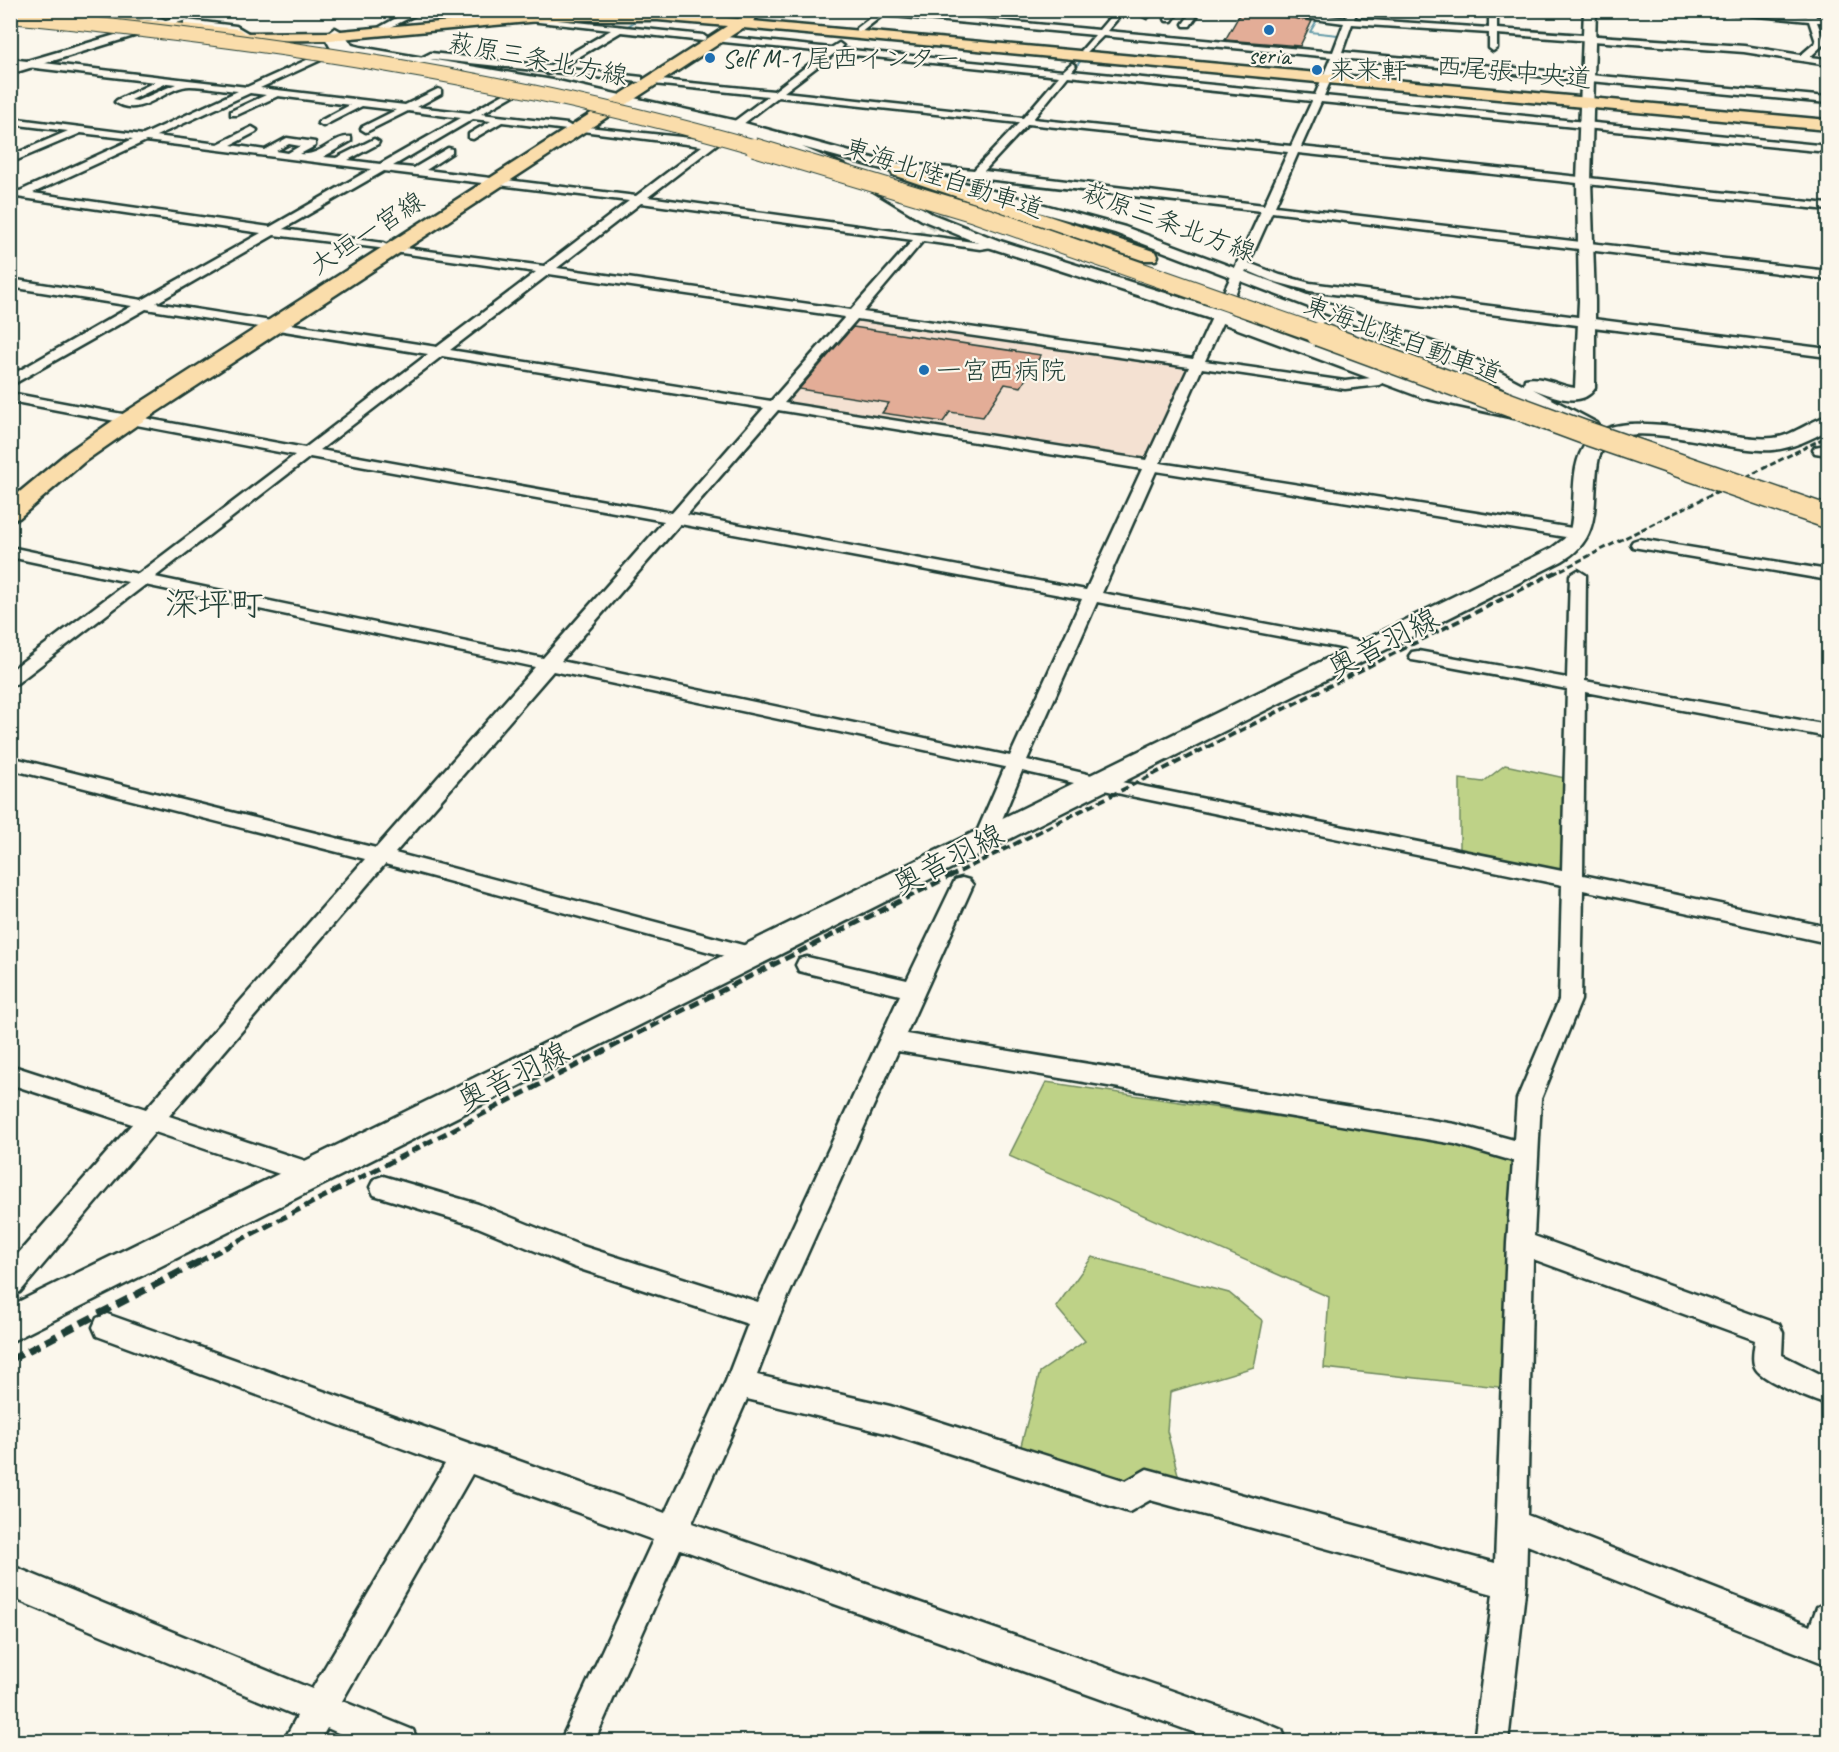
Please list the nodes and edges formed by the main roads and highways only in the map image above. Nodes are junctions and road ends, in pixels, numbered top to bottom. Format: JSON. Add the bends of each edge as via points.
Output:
{"nodes":[{"id":1,"x":214,"y":10,"type":"edge"},
{"id":2,"x":761,"y":10,"type":"edge"},
{"id":3,"x":1590,"y":10,"type":"edge"},
{"id":4,"x":38,"y":11,"type":"edge"},
{"id":5,"x":646,"y":13,"type":"edge"},
{"id":6,"x":14,"y":17,"type":"edge"},
{"id":7,"x":740,"y":18,"type":"edge"},
{"id":8,"x":163,"y":22,"type":"junction"},
{"id":9,"x":233,"y":33,"type":"junction"},
{"id":10,"x":145,"y":34,"type":"junction"},
{"id":11,"x":335,"y":34,"type":"junction"},
{"id":12,"x":10,"y":70,"type":"edge"},
{"id":13,"x":617,"y":100,"type":"junction"},
{"id":14,"x":1588,"y":101,"type":"junction"},
{"id":15,"x":1828,"y":124,"type":"edge"},
{"id":16,"x":734,"y":127,"type":"junction"},
{"id":17,"x":899,"y":171,"type":"junction"},
{"id":18,"x":876,"y":185,"type":"junction"},
{"id":19,"x":1496,"y":376,"type":"junction"},
{"id":20,"x":123,"y":419,"type":"junction"},
{"id":21,"x":1828,"y":422,"type":"edge"},
{"id":22,"x":1608,"y":434,"type":"junction"},
{"id":23,"x":10,"y":498,"type":"edge"},
{"id":24,"x":1792,"y":498,"type":"junction"},
{"id":25,"x":1828,"y":499,"type":"edge"},
{"id":26,"x":1828,"y":506,"type":"edge"},
{"id":27,"x":10,"y":513,"type":"edge"},
{"id":28,"x":1828,"y":516,"type":"edge"},
{"id":29,"x":10,"y":1326,"type":"edge"}],
"edges":[{"from":1,"to":8,"type":"main road"},
{"from":2,"to":7,"type":"main road","name":"大垣一宮線"},
{"from":3,"to":14,"type":"main road"},
{"from":4,"to":6,"type":"main road","name":"西尾張中央道"},
{"from":4,"to":8,"type":"main road","name":"西尾張中央道"},
{"from":5,"to":7,"type":"main road","name":"西尾張中央道"},
{"from":5,"to":11,"type":"main road","name":"西尾張中央道","via":[[521,18]]},
{"from":5,"to":11,"type":"main road","name":"西尾張中央道","via":[[553,12]]},
{"from":6,"to":10,"type":"main road","name":"西尾張中央道"},
{"from":6,"to":26,"type":"main road","name":"東海北陸自動車道","bridge":true,"via":[[191,30],[360,55],[548,90],[755,140],[926,189],[1090,243]]},
{"from":6,"to":28,"type":"main road","name":"東海北陸自動車道","bridge":true,"via":[[200,36],[385,64],[577,102],[767,150],[1020,228]]},
{"from":7,"to":13,"type":"main road","name":"大垣一宮線"},
{"from":7,"to":14,"type":"main road","name":"西尾張中央道"},
{"from":8,"to":9,"type":"main road","name":"西尾張中央道"},
{"from":8,"to":10,"type":"main road"},
{"from":9,"to":10,"type":"main road","name":"西尾張中央道"},
{"from":9,"to":11,"type":"main road","name":"西尾張中央道"},
{"from":10,"to":12,"type":"main road"},
{"from":11,"to":13,"type":"main road","name":"萩原三条北方線","via":[[350,48],[532,80]]},
{"from":11,"to":13,"type":"main road","name":"萩原三条北方線","via":[[335,47],[341,50]]},
{"from":13,"to":16,"type":"main road","name":"萩原三条北方線"},
{"from":13,"to":20,"type":"main road","name":"大垣一宮線"},
{"from":14,"to":15,"type":"main road","name":"西尾張中央道"},
{"from":14,"to":19,"type":"main road","via":[[1584,181],[1586,388],[1583,393],[1559,392],[1516,377]]},
{"from":16,"to":17,"type":"main road","name":"萩原三条北方線"},
{"from":16,"to":18,"type":"main road","name":"萩原三条北方線","via":[[802,151]]},
{"from":17,"to":19,"type":"main road","name":"萩原三条北方線","via":[[1120,230],[1240,269]]},
{"from":17,"to":25,"type":"main road","via":[[1304,308]]},
{"from":18,"to":22,"type":"main road","name":"萩原三条北方線","via":[[927,217],[994,244],[1220,316],[1447,399],[1551,418]]},
{"from":18,"to":28,"type":"main road","bridge":true,"via":[[1584,442],[1699,481]]},
{"from":19,"to":22,"type":"main road","name":"萩原三条北方線"},
{"from":20,"to":23,"type":"main road","name":"大垣一宮線","via":[[61,457]]},
{"from":20,"to":27,"type":"main road","name":"大垣一宮線"},
{"from":21,"to":22,"type":"main road","via":[[1800,437],[1772,444],[1637,429]]},
{"from":22,"to":24,"type":"main road","name":"萩原三条北方線"},
{"from":22,"to":29,"type":"main road","name":"奥音羽線","via":[[1591,450],[1587,460],[1583,519],[1573,543],[1534,567]]},
{"from":24,"to":26,"type":"main road","name":"萩原三条北方線"},
{"from":24,"to":28,"type":"main road","name":"萩原三条北方線"}]}
